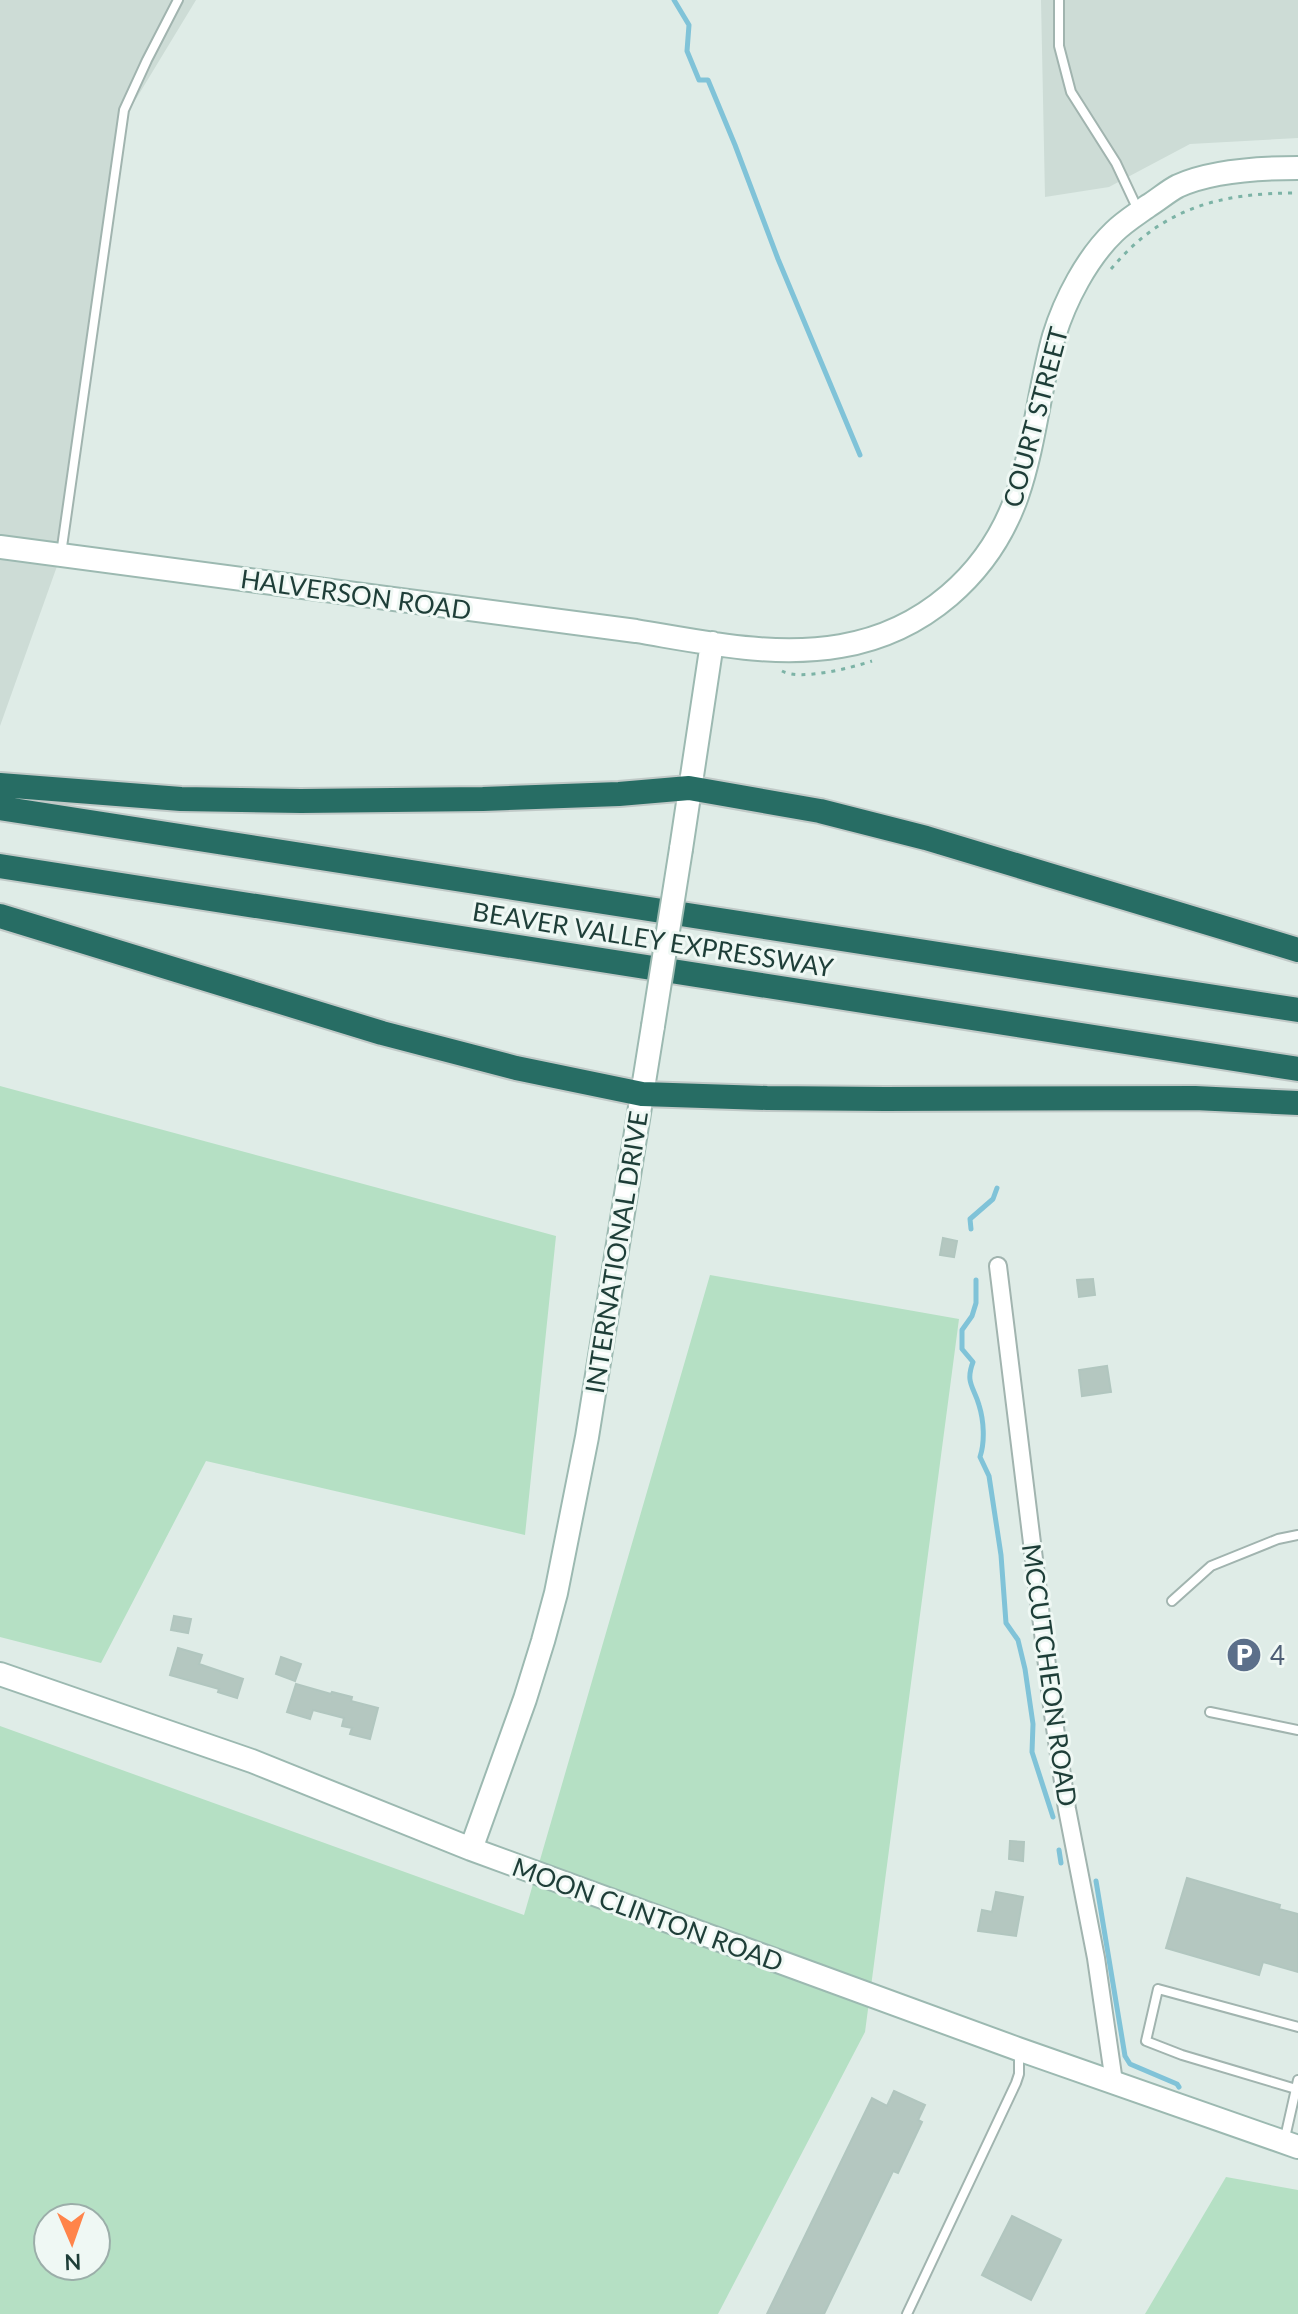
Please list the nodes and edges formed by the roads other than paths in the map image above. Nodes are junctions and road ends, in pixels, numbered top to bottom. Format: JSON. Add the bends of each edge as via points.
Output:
{"nodes":[{"id":1,"x":178,"y":0,"type":"edge"},
{"id":2,"x":1059,"y":0,"type":"edge"},
{"id":3,"x":1298,"y":168,"type":"edge"},
{"id":4,"x":1139,"y":213,"type":"junction"},
{"id":5,"x":0,"y":547,"type":"edge"},
{"id":6,"x":61,"y":555,"type":"junction"},
{"id":7,"x":712,"y":643,"type":"junction"},
{"id":8,"x":0,"y":785,"type":"edge"},
{"id":9,"x":689,"y":788,"type":"junction"},
{"id":10,"x":0,"y":808,"type":"edge"},
{"id":11,"x":0,"y":866,"type":"edge"},
{"id":12,"x":0,"y":916,"type":"edge"},
{"id":13,"x":1298,"y":950,"type":"edge"},
{"id":14,"x":1298,"y":1010,"type":"edge"},
{"id":15,"x":1298,"y":1069,"type":"edge"},
{"id":16,"x":642,"y":1094,"type":"junction"},
{"id":17,"x":1298,"y":1103,"type":"edge"},
{"id":18,"x":998,"y":1266,"type":"dead end"},
{"id":19,"x":1298,"y":1535,"type":"edge"},
{"id":20,"x":1172,"y":1601,"type":"dead end"},
{"id":21,"x":0,"y":1674,"type":"edge"},
{"id":22,"x":1210,"y":1712,"type":"dead end"},
{"id":23,"x":1298,"y":1730,"type":"edge"},
{"id":24,"x":471,"y":1849,"type":"junction"},
{"id":25,"x":1298,"y":2027,"type":"edge"},
{"id":26,"x":1018,"y":2049,"type":"junction"},
{"id":27,"x":1114,"y":2082,"type":"junction"},
{"id":28,"x":1297,"y":2084,"type":"edge"},
{"id":29,"x":1291,"y":2145,"type":"edge"},
{"id":30,"x":907,"y":2314,"type":"edge"}],
"edges":[{"from":1,"to":6,"type":"lane","via":[[124,110]]},
{"from":2,"to":4,"type":"lane","via":[[1059,46],[1071,92],[1116,163]]},
{"from":3,"to":4,"type":"street","name":"COURT STREET","via":[[1201,179],[1178,186]]},
{"from":4,"to":7,"type":"street","name":"COURT STREET","via":[[1102,245],[1072,294],[1055,334],[1016,497],[987,553],[960,586],[911,623],[842,646],[780,651]]},
{"from":5,"to":6,"type":"street","name":"HALVERSON ROAD"},
{"from":6,"to":7,"type":"street","name":"HALVERSON ROAD"},
{"from":7,"to":9,"type":"street","name":"INTERNATIONAL DRIVE"},
{"from":8,"to":9,"type":"highway","via":[[151,798],[301,801],[483,799]]},
{"from":9,"to":13,"type":"highway","via":[[820,811],[926,838]]},
{"from":9,"to":16,"type":"street","name":"INTERNATIONAL DRIVE","bridge":true},
{"from":10,"to":14,"type":"highway","name":"BEAVER VALLEY EXPRESSWAY"},
{"from":11,"to":15,"type":"highway","name":"BEAVER VALLEY EXPRESSWAY"},
{"from":12,"to":16,"type":"highway","via":[[382,1033]]},
{"from":16,"to":17,"type":"highway"},
{"from":16,"to":24,"type":"street","name":"INTERNATIONAL DRIVE","via":[[587,1437],[556,1593]]},
{"from":18,"to":27,"type":"street","name":"MCCUTCHEON ROAD","via":[[1053,1714]]},
{"from":19,"to":20,"type":"lane","via":[[1211,1566]]},
{"from":21,"to":24,"type":"street","name":"MOON CLINTON ROAD","via":[[252,1761]]},
{"from":22,"to":23,"type":"lane"},
{"from":24,"to":26,"type":"street","name":"MOON CLINTON ROAD"},
{"from":25,"to":28,"type":"lane","via":[[1158,1989],[1146,2041]]},
{"from":26,"to":27,"type":"street","name":"MOON CLINTON ROAD"},
{"from":26,"to":30,"type":"lane","via":[[1016,2083]]},
{"from":27,"to":29,"type":"street","name":"MOON CLINTON ROAD"},
{"from":28,"to":29,"type":"lane"}]}
